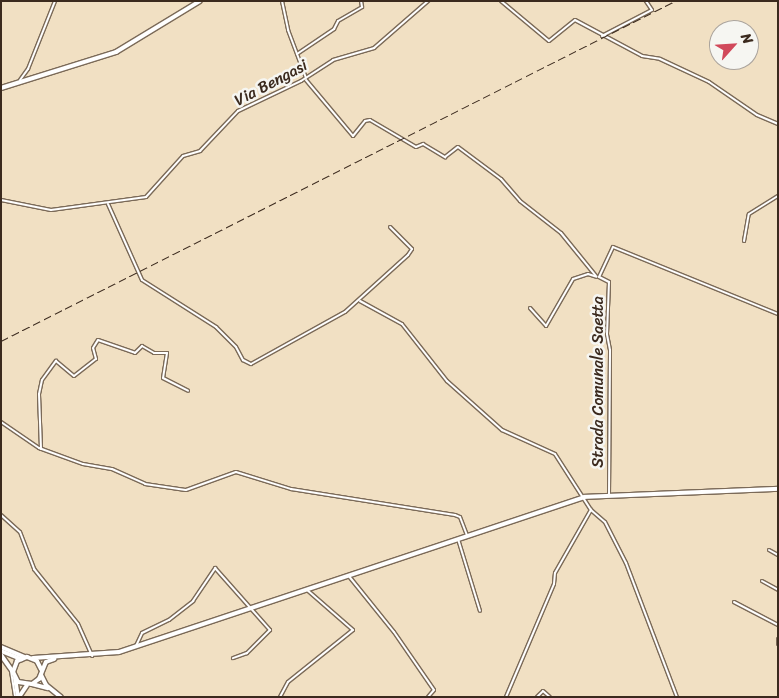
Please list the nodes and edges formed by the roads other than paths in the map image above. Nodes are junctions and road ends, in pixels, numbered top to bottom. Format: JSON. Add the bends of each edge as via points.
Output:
{"nodes":[{"id":1,"x":55,"y":1,"type":"edge"},
{"id":2,"x":200,"y":1,"type":"edge"},
{"id":3,"x":282,"y":1,"type":"edge"},
{"id":4,"x":361,"y":1,"type":"edge"},
{"id":5,"x":428,"y":1,"type":"edge"},
{"id":6,"x":501,"y":1,"type":"edge"},
{"id":7,"x":646,"y":1,"type":"edge"},
{"id":8,"x":602,"y":36,"type":"junction"},
{"id":9,"x":297,"y":54,"type":"junction"},
{"id":10,"x":306,"y":78,"type":"junction"},
{"id":11,"x":20,"y":80,"type":"junction"},
{"id":12,"x":1,"y":88,"type":"edge"},
{"id":13,"x":778,"y":124,"type":"edge"},
{"id":14,"x":778,"y":196,"type":"edge"},
{"id":15,"x":1,"y":200,"type":"edge"},
{"id":16,"x":108,"y":204,"type":"junction"},
{"id":17,"x":390,"y":227,"type":"dead end"},
{"id":18,"x":744,"y":241,"type":"dead end"},
{"id":19,"x":598,"y":277,"type":"junction"},
{"id":20,"x":360,"y":301,"type":"junction"},
{"id":21,"x":530,"y":308,"type":"dead end"},
{"id":22,"x":778,"y":314,"type":"edge"},
{"id":23,"x":188,"y":391,"type":"dead end"},
{"id":24,"x":1,"y":422,"type":"edge"},
{"id":25,"x":41,"y":449,"type":"junction"},
{"id":26,"x":778,"y":489,"type":"edge"},
{"id":27,"x":609,"y":495,"type":"junction"},
{"id":28,"x":584,"y":497,"type":"junction"},
{"id":29,"x":592,"y":510,"type":"junction"},
{"id":30,"x":1,"y":515,"type":"edge"},
{"id":31,"x":468,"y":536,"type":"junction"},
{"id":32,"x":458,"y":539,"type":"junction"},
{"id":33,"x":769,"y":550,"type":"dead end"},
{"id":34,"x":778,"y":555,"type":"edge"},
{"id":35,"x":348,"y":575,"type":"junction"},
{"id":36,"x":762,"y":582,"type":"dead end"},
{"id":37,"x":306,"y":589,"type":"junction"},
{"id":38,"x":778,"y":590,"type":"edge"},
{"id":39,"x":734,"y":602,"type":"dead end"},
{"id":40,"x":250,"y":608,"type":"junction"},
{"id":41,"x":480,"y":611,"type":"dead end"},
{"id":42,"x":778,"y":625,"type":"edge"},
{"id":43,"x":778,"y":638,"type":"edge"},
{"id":44,"x":777,"y":643,"type":"edge"},
{"id":45,"x":136,"y":646,"type":"junction"},
{"id":46,"x":1,"y":647,"type":"edge"},
{"id":47,"x":1,"y":651,"type":"edge"},
{"id":48,"x":1,"y":656,"type":"edge"},
{"id":49,"x":92,"y":656,"type":"junction"},
{"id":50,"x":27,"y":657,"type":"junction"},
{"id":51,"x":33,"y":658,"type":"junction"},
{"id":52,"x":233,"y":658,"type":"dead end"},
{"id":53,"x":21,"y":659,"type":"junction"},
{"id":54,"x":45,"y":660,"type":"junction"},
{"id":55,"x":8,"y":663,"type":"junction"},
{"id":56,"x":41,"y":669,"type":"junction"},
{"id":57,"x":13,"y":672,"type":"junction"},
{"id":58,"x":41,"y":675,"type":"junction"},
{"id":59,"x":15,"y":678,"type":"junction"},
{"id":60,"x":30,"y":685,"type":"junction"},
{"id":61,"x":54,"y":692,"type":"junction"},
{"id":62,"x":17,"y":697,"type":"edge"},
{"id":63,"x":61,"y":697,"type":"edge"},
{"id":64,"x":280,"y":697,"type":"edge"},
{"id":65,"x":428,"y":697,"type":"edge"},
{"id":66,"x":506,"y":697,"type":"edge"},
{"id":67,"x":537,"y":697,"type":"edge"},
{"id":68,"x":550,"y":697,"type":"edge"},
{"id":69,"x":677,"y":697,"type":"edge"}],
"edges":[{"from":1,"to":11,"type":"street","via":[[28,69]]},
{"from":2,"to":11,"type":"street","via":[[116,52]]},
{"from":3,"to":9,"type":"street"},
{"from":4,"to":9,"type":"street","via":[[362,7],[338,21],[334,29]]},
{"from":5,"to":10,"type":"street","name":"Via Bengasi","via":[[374,48],[333,60]]},
{"from":6,"to":8,"type":"street","via":[[549,41],[573,20]]},
{"from":7,"to":8,"type":"street","via":[[652,10]]},
{"from":8,"to":13,"type":"street","via":[[642,56],[660,59],[709,82],[757,115]]},
{"from":9,"to":10,"type":"street"},
{"from":10,"to":16,"type":"street","name":"Via Bengasi","via":[[238,111],[200,151],[183,156],[152,194],[130,202]]},
{"from":10,"to":19,"type":"street","via":[[353,136],[365,121],[370,120],[416,147],[423,144],[445,157],[458,147],[501,179],[520,201],[561,233]]},
{"from":11,"to":12,"type":"street"},
{"from":14,"to":18,"type":"street","via":[[749,214]]},
{"from":15,"to":16,"type":"street","name":"Via Bengasi","via":[[51,210]]},
{"from":16,"to":20,"type":"street","via":[[142,280],[216,327],[247,363]]},
{"from":17,"to":20,"type":"street","via":[[412,251],[378,279]]},
{"from":19,"to":21,"type":"street","via":[[588,274],[573,279],[546,326]]},
{"from":19,"to":22,"type":"street","name":"Strada Comunale Saetta","via":[[614,246]]},
{"from":19,"to":27,"type":"street","name":"Strada Comunale Saetta","via":[[609,282]]},
{"from":20,"to":28,"type":"street","via":[[402,324],[447,381],[502,430],[555,454]]},
{"from":23,"to":25,"type":"street","via":[[163,378],[167,354],[154,353],[142,346],[135,354],[98,340],[93,348],[96,359],[74,376],[56,361],[42,380],[38,394]]},
{"from":24,"to":25,"type":"street"},
{"from":25,"to":31,"type":"street","via":[[83,464],[112,469],[145,484],[179,491],[236,472],[317,494],[444,512],[460,517]]},
{"from":26,"to":27,"type":"street"},
{"from":27,"to":28,"type":"street"},
{"from":28,"to":29,"type":"street"},
{"from":28,"to":31,"type":"street"},
{"from":29,"to":66,"type":"street","via":[[555,573],[554,584]]},
{"from":29,"to":69,"type":"street","via":[[604,522],[628,568]]},
{"from":30,"to":49,"type":"street","via":[[20,532],[34,569],[78,624]]},
{"from":31,"to":32,"type":"street"},
{"from":32,"to":35,"type":"street"},
{"from":32,"to":41,"type":"street"},
{"from":33,"to":34,"type":"street"},
{"from":35,"to":37,"type":"street"},
{"from":35,"to":65,"type":"street","via":[[394,632],[434,690]]},
{"from":36,"to":38,"type":"street"},
{"from":37,"to":40,"type":"street"},
{"from":37,"to":64,"type":"street","via":[[353,630],[288,682]]},
{"from":39,"to":42,"type":"street"},
{"from":40,"to":45,"type":"street"},
{"from":40,"to":45,"type":"street","via":[[215,568],[193,600],[169,620],[142,633]]},
{"from":40,"to":52,"type":"street","via":[[270,630],[247,653]]},
{"from":43,"to":44,"type":"street"},
{"from":45,"to":49,"type":"street"},
{"from":46,"to":50,"type":"street"},
{"from":47,"to":53,"type":"street"},
{"from":48,"to":55,"type":"street"},
{"from":49,"to":54,"type":"street"},
{"from":50,"to":51,"type":"street"},
{"from":50,"to":53,"type":"street"},
{"from":51,"to":54,"type":"street"},
{"from":51,"to":56,"type":"street"},
{"from":53,"to":57,"type":"street"},
{"from":54,"to":56,"type":"street"},
{"from":55,"to":57,"type":"street"},
{"from":55,"to":62,"type":"street"},
{"from":56,"to":58,"type":"street"},
{"from":57,"to":59,"type":"street"},
{"from":58,"to":60,"type":"street"},
{"from":58,"to":61,"type":"street"},
{"from":59,"to":60,"type":"street"},
{"from":59,"to":62,"type":"street"},
{"from":60,"to":61,"type":"street"},
{"from":60,"to":62,"type":"street"},
{"from":61,"to":63,"type":"street"},
{"from":67,"to":68,"type":"street","via":[[542,691]]}]}
